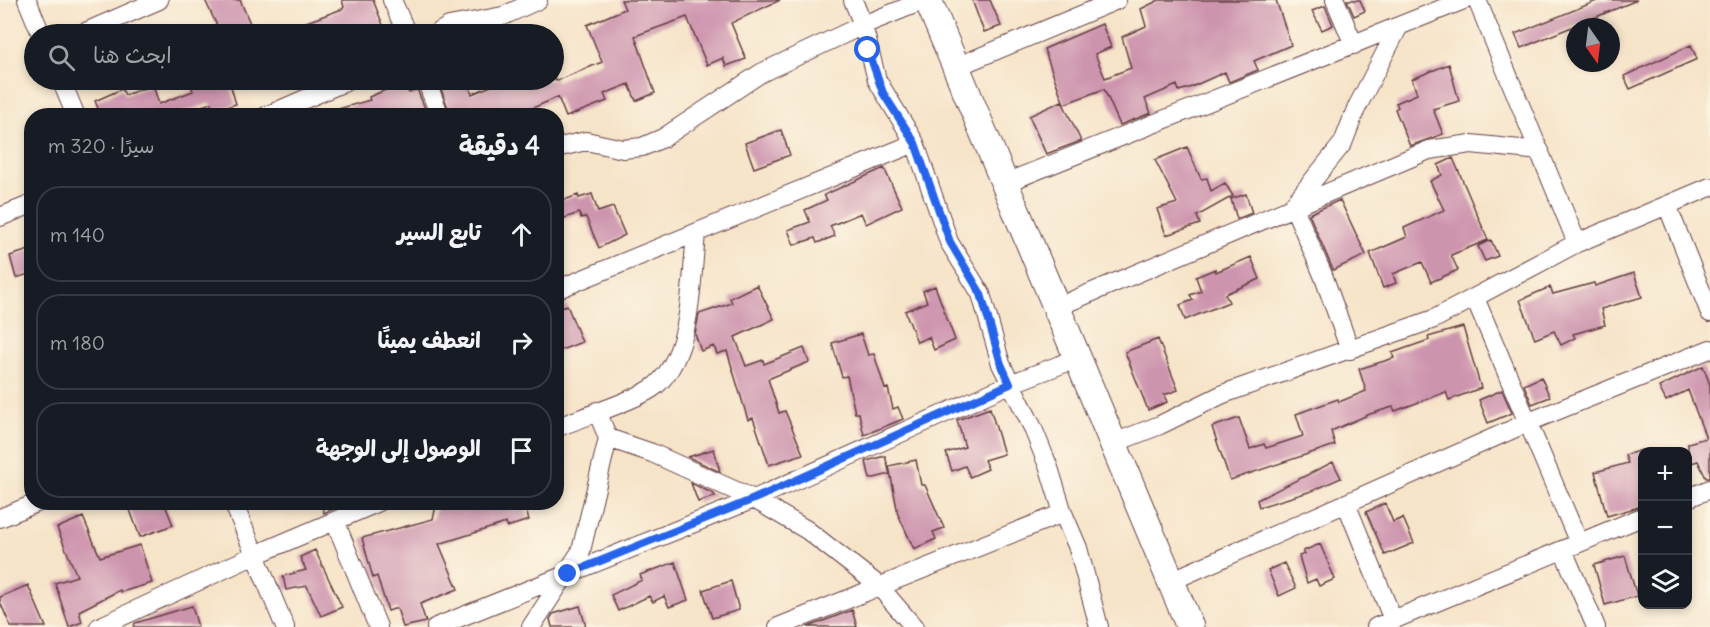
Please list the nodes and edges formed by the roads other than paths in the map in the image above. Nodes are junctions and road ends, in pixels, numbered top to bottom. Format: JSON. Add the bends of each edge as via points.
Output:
{"nodes":[{"id":1,"x":27,"y":0,"type":"edge"},
{"id":2,"x":159,"y":0,"type":"edge"},
{"id":3,"x":392,"y":0,"type":"edge"},
{"id":4,"x":538,"y":0,"type":"edge"},
{"id":5,"x":853,"y":0,"type":"edge"},
{"id":6,"x":927,"y":0,"type":"edge"},
{"id":7,"x":1118,"y":0,"type":"edge"},
{"id":8,"x":1335,"y":0,"type":"edge"},
{"id":9,"x":1464,"y":0,"type":"edge"},
{"id":10,"x":1477,"y":0,"type":"edge"},
{"id":11,"x":37,"y":24,"type":"edge"},
{"id":12,"x":104,"y":24,"type":"edge"},
{"id":13,"x":403,"y":24,"type":"edge"},
{"id":14,"x":460,"y":24,"type":"edge"},
{"id":15,"x":863,"y":25,"type":"junction"},
{"id":16,"x":1398,"y":28,"type":"junction"},
{"id":17,"x":1354,"y":45,"type":"junction"},
{"id":18,"x":956,"y":67,"type":"junction"},
{"id":19,"x":64,"y":90,"type":"edge"},
{"id":20,"x":326,"y":90,"type":"edge"},
{"id":21,"x":430,"y":90,"type":"edge"},
{"id":22,"x":72,"y":108,"type":"edge"},
{"id":23,"x":284,"y":108,"type":"edge"},
{"id":24,"x":437,"y":108,"type":"edge"},
{"id":25,"x":915,"y":143,"type":"junction"},
{"id":26,"x":564,"y":146,"type":"edge"},
{"id":27,"x":1540,"y":151,"type":"junction"},
{"id":28,"x":1005,"y":183,"type":"junction"},
{"id":29,"x":1710,"y":187,"type":"edge"},
{"id":30,"x":1293,"y":205,"type":"junction"},
{"id":31,"x":1667,"y":205,"type":"junction"},
{"id":32,"x":24,"y":207,"type":"edge"},
{"id":33,"x":0,"y":217,"type":"edge"},
{"id":34,"x":696,"y":234,"type":"junction"},
{"id":35,"x":1577,"y":243,"type":"junction"},
{"id":36,"x":564,"y":287,"type":"edge"},
{"id":37,"x":1475,"y":298,"type":"junction"},
{"id":38,"x":1057,"y":307,"type":"junction"},
{"id":39,"x":1710,"y":313,"type":"edge"},
{"id":40,"x":1710,"y":349,"type":"edge"},
{"id":41,"x":1350,"y":350,"type":"junction"},
{"id":42,"x":1078,"y":358,"type":"junction"},
{"id":43,"x":1010,"y":384,"type":"junction"},
{"id":44,"x":597,"y":411,"type":"junction"},
{"id":45,"x":1529,"y":422,"type":"junction"},
{"id":46,"x":564,"y":425,"type":"edge"},
{"id":47,"x":608,"y":438,"type":"junction"},
{"id":48,"x":1114,"y":443,"type":"junction"},
{"id":49,"x":1710,"y":489,"type":"edge"},
{"id":50,"x":1692,"y":496,"type":"edge"},
{"id":51,"x":754,"y":499,"type":"junction"},
{"id":52,"x":1346,"y":503,"type":"junction"},
{"id":53,"x":24,"y":508,"type":"edge"},
{"id":54,"x":236,"y":510,"type":"edge"},
{"id":55,"x":357,"y":510,"type":"edge"},
{"id":56,"x":1063,"y":513,"type":"junction"},
{"id":57,"x":0,"y":518,"type":"edge"},
{"id":58,"x":1638,"y":519,"type":"edge"},
{"id":59,"x":335,"y":521,"type":"junction"},
{"id":60,"x":1571,"y":546,"type":"junction"},
{"id":61,"x":255,"y":555,"type":"junction"},
{"id":62,"x":568,"y":574,"type":"junction"},
{"id":63,"x":1171,"y":581,"type":"junction"},
{"id":64,"x":878,"y":585,"type":"junction"},
{"id":65,"x":1393,"y":620,"type":"junction"},
{"id":66,"x":99,"y":627,"type":"edge"},
{"id":67,"x":285,"y":627,"type":"edge"},
{"id":68,"x":378,"y":627,"type":"edge"},
{"id":69,"x":436,"y":627,"type":"edge"},
{"id":70,"x":531,"y":627,"type":"edge"},
{"id":71,"x":778,"y":627,"type":"edge"},
{"id":72,"x":914,"y":627,"type":"edge"},
{"id":73,"x":1099,"y":627,"type":"edge"},
{"id":74,"x":1190,"y":627,"type":"edge"},
{"id":75,"x":1376,"y":627,"type":"edge"},
{"id":76,"x":1596,"y":627,"type":"edge"}],
"edges":[{"from":1,"to":11,"type":"street"},
{"from":2,"to":12,"type":"street"},
{"from":3,"to":13,"type":"street"},
{"from":4,"to":14,"type":"street","via":[[503,16]]},
{"from":5,"to":15,"type":"street"},
{"from":6,"to":15,"type":"street"},
{"from":6,"to":18,"type":"street"},
{"from":7,"to":18,"type":"street"},
{"from":8,"to":17,"type":"street"},
{"from":9,"to":16,"type":"street"},
{"from":10,"to":27,"type":"street"},
{"from":15,"to":25,"type":"street","via":[[877,80]]},
{"from":15,"to":26,"type":"street","via":[[761,73],[663,138],[642,147],[585,141]]},
{"from":16,"to":17,"type":"street"},
{"from":16,"to":30,"type":"street","via":[[1343,143]]},
{"from":17,"to":28,"type":"street"},
{"from":18,"to":28,"type":"street"},
{"from":19,"to":22,"type":"street"},
{"from":20,"to":23,"type":"street"},
{"from":21,"to":24,"type":"street"},
{"from":25,"to":34,"type":"street"},
{"from":25,"to":43,"type":"street","via":[[950,242],[981,294]]},
{"from":27,"to":30,"type":"street","via":[[1471,144],[1444,146]]},
{"from":27,"to":35,"type":"street"},
{"from":28,"to":38,"type":"street"},
{"from":29,"to":31,"type":"street"},
{"from":30,"to":38,"type":"street"},
{"from":30,"to":41,"type":"street"},
{"from":31,"to":35,"type":"street"},
{"from":31,"to":39,"type":"street"},
{"from":32,"to":33,"type":"street"},
{"from":34,"to":36,"type":"street"},
{"from":34,"to":44,"type":"street","via":[[683,341],[672,369],[649,390]]},
{"from":35,"to":37,"type":"street"},
{"from":37,"to":41,"type":"street","via":[[1434,319]]},
{"from":37,"to":45,"type":"street"},
{"from":38,"to":42,"type":"street"},
{"from":40,"to":45,"type":"street"},
{"from":41,"to":48,"type":"street","via":[[1223,394]]},
{"from":42,"to":43,"type":"street"},
{"from":42,"to":48,"type":"street"},
{"from":43,"to":51,"type":"street"},
{"from":43,"to":56,"type":"street","via":[[1045,457]]},
{"from":44,"to":46,"type":"street"},
{"from":44,"to":47,"type":"street"},
{"from":45,"to":52,"type":"street"},
{"from":45,"to":60,"type":"street"},
{"from":47,"to":51,"type":"street"},
{"from":47,"to":62,"type":"street","via":[[581,551]]},
{"from":48,"to":63,"type":"street"},
{"from":49,"to":50,"type":"street"},
{"from":51,"to":62,"type":"street"},
{"from":51,"to":64,"type":"street","via":[[807,530]]},
{"from":52,"to":63,"type":"street"},
{"from":52,"to":65,"type":"street"},
{"from":53,"to":57,"type":"street"},
{"from":54,"to":61,"type":"street"},
{"from":55,"to":59,"type":"street"},
{"from":56,"to":64,"type":"street"},
{"from":56,"to":73,"type":"street","via":[[1078,548]]},
{"from":58,"to":60,"type":"street"},
{"from":59,"to":61,"type":"street"},
{"from":59,"to":68,"type":"street"},
{"from":60,"to":65,"type":"street"},
{"from":60,"to":76,"type":"street"},
{"from":61,"to":66,"type":"street"},
{"from":61,"to":67,"type":"street"},
{"from":62,"to":69,"type":"street"},
{"from":62,"to":70,"type":"street"},
{"from":63,"to":74,"type":"street"},
{"from":64,"to":71,"type":"street"},
{"from":64,"to":72,"type":"street"},
{"from":65,"to":75,"type":"street"}]}
